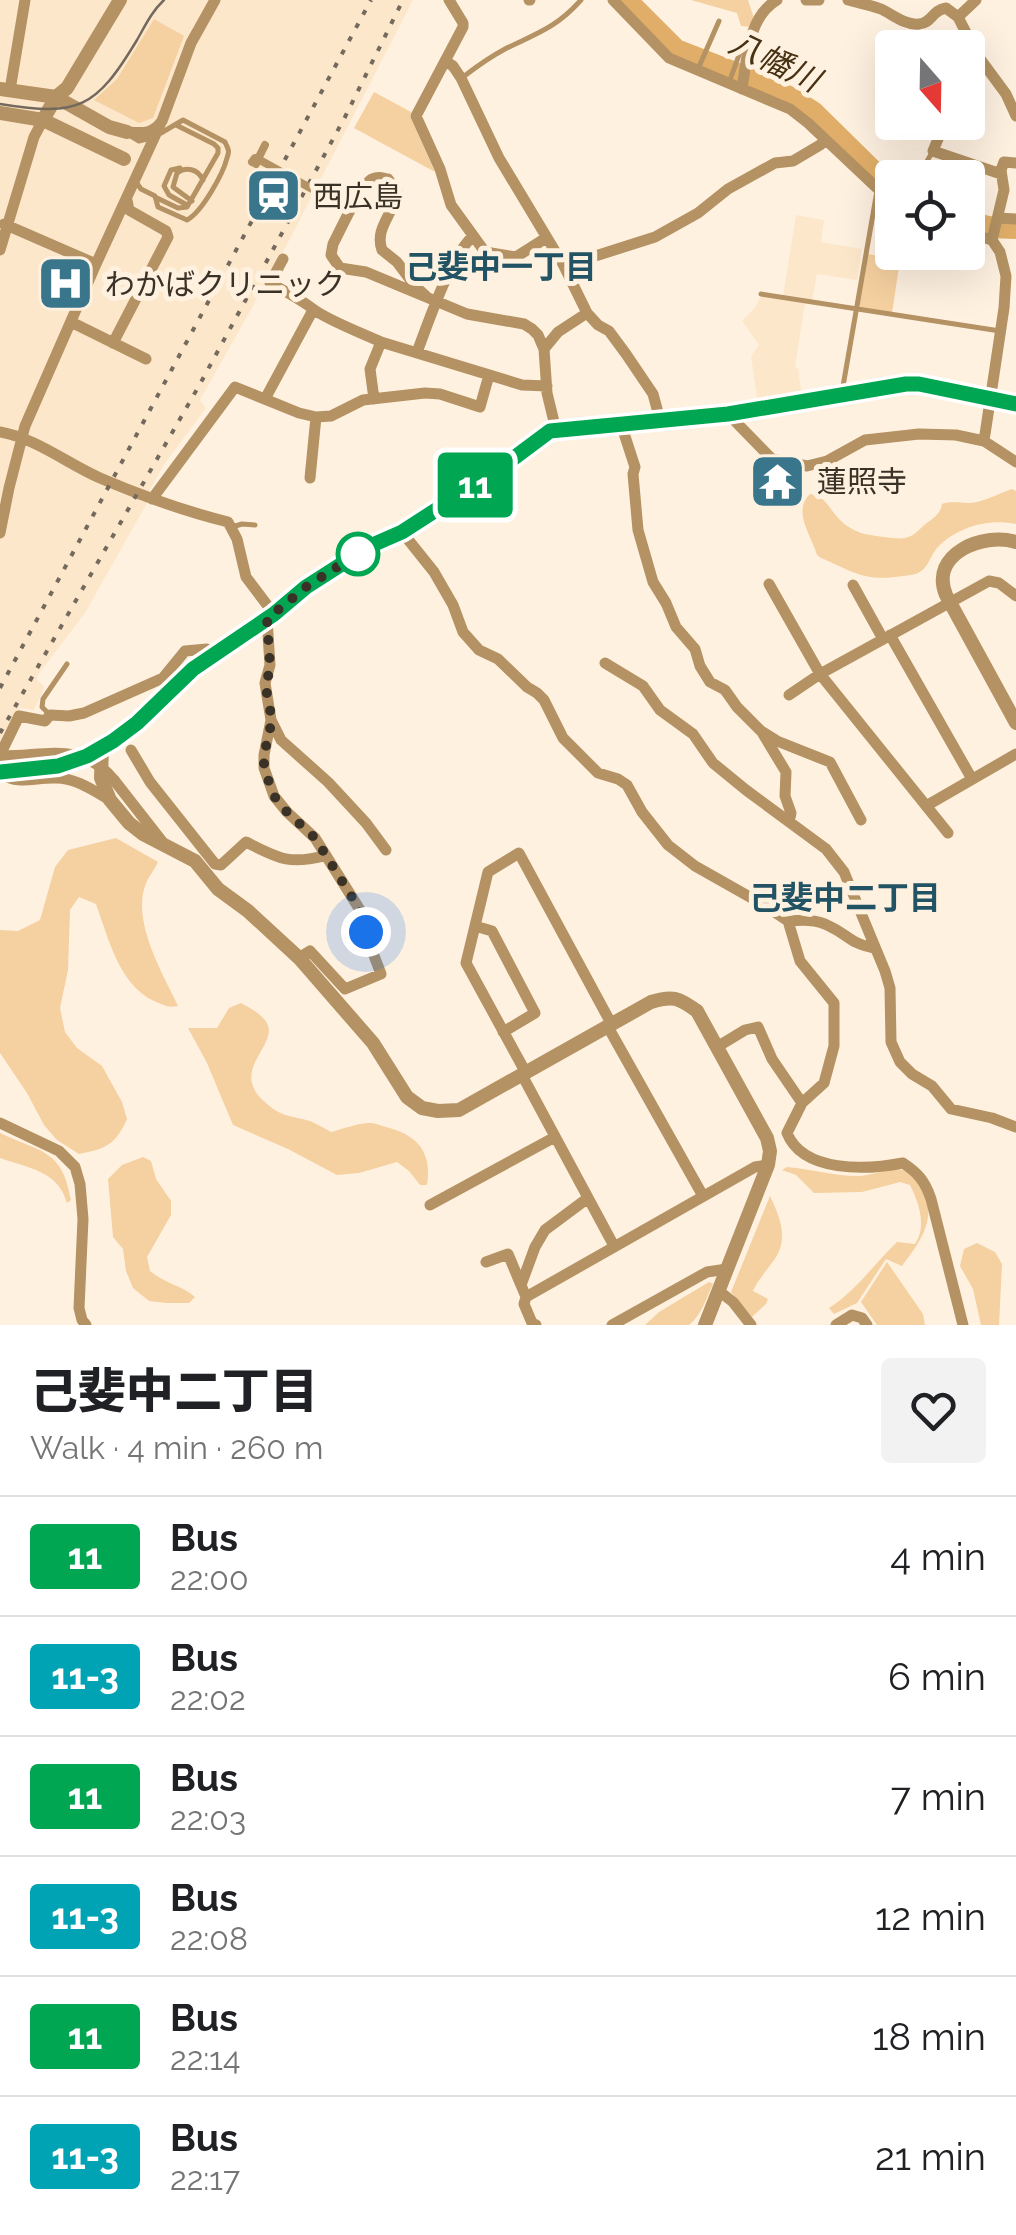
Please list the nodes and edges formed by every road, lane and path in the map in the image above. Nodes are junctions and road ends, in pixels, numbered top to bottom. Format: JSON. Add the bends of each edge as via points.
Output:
{"nodes":[{"id":1,"x":26,"y":0,"type":"edge"},
{"id":2,"x":215,"y":0,"type":"edge"},
{"id":3,"x":449,"y":0,"type":"edge"},
{"id":4,"x":581,"y":0,"type":"edge"},
{"id":5,"x":613,"y":0,"type":"edge"},
{"id":6,"x":775,"y":0,"type":"edge"},
{"id":7,"x":806,"y":0,"type":"edge"},
{"id":8,"x":818,"y":0,"type":"edge"},
{"id":9,"x":848,"y":0,"type":"edge"},
{"id":10,"x":976,"y":0,"type":"edge"},
{"id":11,"x":114,"y":2,"type":"edge"},
{"id":12,"x":958,"y":17,"type":"junction"},
{"id":13,"x":719,"y":22,"type":"dead end"},
{"id":14,"x":744,"y":41,"type":"dead end"},
{"id":15,"x":445,"y":62,"type":"junction"},
{"id":16,"x":700,"y":63,"type":"junction"},
{"id":17,"x":460,"y":78,"type":"junction"},
{"id":18,"x":738,"y":78,"type":"junction"},
{"id":19,"x":5,"y":89,"type":"edge"},
{"id":20,"x":56,"y":97,"type":"junction"},
{"id":21,"x":0,"y":114,"type":"edge"},
{"id":22,"x":1016,"y":116,"type":"edge"},
{"id":23,"x":43,"y":120,"type":"junction"},
{"id":24,"x":166,"y":125,"type":"junction"},
{"id":25,"x":126,"y":132,"type":"junction"},
{"id":26,"x":154,"y":138,"type":"junction"},
{"id":27,"x":825,"y":140,"type":"junction"},
{"id":28,"x":938,"y":140,"type":"edge"},
{"id":29,"x":265,"y":145,"type":"dead end"},
{"id":30,"x":933,"y":151,"type":"junction"},
{"id":31,"x":124,"y":159,"type":"joint"},
{"id":32,"x":928,"y":160,"type":"edge"},
{"id":33,"x":1016,"y":162,"type":"edge"},
{"id":34,"x":1001,"y":174,"type":"junction"},
{"id":35,"x":134,"y":179,"type":"junction"},
{"id":36,"x":203,"y":180,"type":"junction"},
{"id":37,"x":875,"y":186,"type":"edge"},
{"id":38,"x":155,"y":196,"type":"junction"},
{"id":39,"x":127,"y":200,"type":"junction"},
{"id":40,"x":191,"y":202,"type":"junction"},
{"id":41,"x":315,"y":205,"type":"dead end"},
{"id":42,"x":875,"y":205,"type":"edge"},
{"id":43,"x":1016,"y":219,"type":"edge"},
{"id":44,"x":4,"y":224,"type":"edge"},
{"id":45,"x":985,"y":228,"type":"edge"},
{"id":46,"x":996,"y":228,"type":"junction"},
{"id":47,"x":473,"y":236,"type":"junction"},
{"id":48,"x":546,"y":238,"type":"junction"},
{"id":49,"x":0,"y":250,"type":"edge"},
{"id":50,"x":283,"y":259,"type":"dead end"},
{"id":51,"x":96,"y":264,"type":"junction"},
{"id":52,"x":564,"y":266,"type":"junction"},
{"id":53,"x":1011,"y":276,"type":"edge"},
{"id":54,"x":761,"y":294,"type":"dead end"},
{"id":55,"x":432,"y":298,"type":"junction"},
{"id":56,"x":856,"y":309,"type":"junction"},
{"id":57,"x":314,"y":310,"type":"junction"},
{"id":58,"x":588,"y":313,"type":"junction"},
{"id":59,"x":70,"y":322,"type":"junction"},
{"id":60,"x":1000,"y":332,"type":"junction"},
{"id":61,"x":381,"y":342,"type":"junction"},
{"id":62,"x":113,"y":343,"type":"junction"},
{"id":63,"x":544,"y":349,"type":"junction"},
{"id":64,"x":417,"y":352,"type":"junction"},
{"id":65,"x":146,"y":360,"type":"dead end"},
{"id":66,"x":489,"y":375,"type":"junction"},
{"id":67,"x":546,"y":386,"type":"junction"},
{"id":68,"x":842,"y":395,"type":"junction"},
{"id":69,"x":374,"y":398,"type":"junction"},
{"id":70,"x":990,"y":398,"type":"junction"},
{"id":71,"x":265,"y":400,"type":"junction"},
{"id":72,"x":1016,"y":404,"type":"edge"},
{"id":73,"x":728,"y":414,"type":"junction"},
{"id":74,"x":316,"y":417,"type":"junction"},
{"id":75,"x":660,"y":420,"type":"junction"},
{"id":76,"x":621,"y":424,"type":"junction"},
{"id":77,"x":556,"y":430,"type":"junction"},
{"id":78,"x":0,"y":432,"type":"edge"},
{"id":79,"x":22,"y":437,"type":"junction"},
{"id":80,"x":984,"y":441,"type":"junction"},
{"id":81,"x":1016,"y":462,"type":"edge"},
{"id":82,"x":310,"y":478,"type":"dead end"},
{"id":83,"x":152,"y":499,"type":"junction"},
{"id":84,"x":255,"y":525,"type":"dead end"},
{"id":85,"x":232,"y":527,"type":"junction"},
{"id":86,"x":402,"y":532,"type":"junction"},
{"id":87,"x":0,"y":533,"type":"edge"},
{"id":88,"x":1016,"y":542,"type":"edge"},
{"id":89,"x":769,"y":584,"type":"dead end"},
{"id":90,"x":853,"y":585,"type":"dead end"},
{"id":91,"x":1016,"y":596,"type":"edge"},
{"id":92,"x":950,"y":604,"type":"junction"},
{"id":93,"x":271,"y":616,"type":"junction"},
{"id":94,"x":886,"y":637,"type":"junction"},
{"id":95,"x":212,"y":654,"type":"junction"},
{"id":96,"x":605,"y":663,"type":"dead end"},
{"id":97,"x":67,"y":664,"type":"dead end"},
{"id":98,"x":820,"y":674,"type":"junction"},
{"id":99,"x":789,"y":695,"type":"dead end"},
{"id":100,"x":50,"y":715,"type":"junction"},
{"id":101,"x":272,"y":720,"type":"junction"},
{"id":102,"x":1016,"y":723,"type":"edge"},
{"id":103,"x":761,"y":730,"type":"junction"},
{"id":104,"x":102,"y":747,"type":"junction"},
{"id":105,"x":131,"y":750,"type":"dead end"},
{"id":106,"x":1016,"y":754,"type":"edge"},
{"id":107,"x":0,"y":755,"type":"edge"},
{"id":108,"x":0,"y":772,"type":"edge"},
{"id":109,"x":972,"y":779,"type":"junction"},
{"id":110,"x":110,"y":800,"type":"junction"},
{"id":111,"x":926,"y":806,"type":"junction"},
{"id":112,"x":861,"y":820,"type":"dead end"},
{"id":113,"x":789,"y":822,"type":"junction"},
{"id":114,"x":948,"y":833,"type":"dead end"},
{"id":115,"x":166,"y":846,"type":"junction"},
{"id":116,"x":386,"y":850,"type":"dead end"},
{"id":117,"x":324,"y":856,"type":"junction"},
{"id":118,"x":788,"y":922,"type":"junction"},
{"id":119,"x":475,"y":926,"type":"junction"},
{"id":120,"x":874,"y":948,"type":"junction"},
{"id":121,"x":299,"y":958,"type":"junction"},
{"id":122,"x":610,"y":1026,"type":"junction"},
{"id":123,"x":503,"y":1032,"type":"junction"},
{"id":124,"x":717,"y":1047,"type":"junction"},
{"id":125,"x":524,"y":1074,"type":"junction"},
{"id":126,"x":802,"y":1104,"type":"junction"},
{"id":127,"x":0,"y":1122,"type":"edge"},
{"id":128,"x":1016,"y":1127,"type":"edge"},
{"id":129,"x":555,"y":1137,"type":"junction"},
{"id":130,"x":768,"y":1165,"type":"junction"},
{"id":131,"x":703,"y":1196,"type":"junction"},
{"id":132,"x":588,"y":1198,"type":"junction"},
{"id":133,"x":430,"y":1206,"type":"dead end"},
{"id":134,"x":614,"y":1246,"type":"junction"},
{"id":135,"x":486,"y":1262,"type":"dead end"},
{"id":136,"x":727,"y":1268,"type":"junction"},
{"id":137,"x":719,"y":1290,"type":"junction"},
{"id":138,"x":524,"y":1291,"type":"junction"},
{"id":139,"x":86,"y":1325,"type":"edge"},
{"id":140,"x":536,"y":1325,"type":"edge"},
{"id":141,"x":612,"y":1325,"type":"edge"},
{"id":142,"x":705,"y":1325,"type":"edge"},
{"id":143,"x":751,"y":1325,"type":"edge"},
{"id":144,"x":836,"y":1325,"type":"edge"},
{"id":145,"x":868,"y":1325,"type":"edge"},
{"id":146,"x":962,"y":1325,"type":"edge"}],
"edges":[{"from":1,"to":19,"type":"street"},
{"from":2,"to":24,"type":"street","via":[[172,93]]},
{"from":3,"to":15,"type":"street","via":[[464,23]]},
{"from":4,"to":17,"type":"lane","via":[[555,25]]},
{"from":5,"to":16,"type":"street","via":[[669,58]]},
{"from":6,"to":18,"type":"street","via":[[757,19]]},
{"from":7,"to":8,"type":"street"},
{"from":9,"to":12,"type":"street","via":[[911,24],[924,23],[942,7]]},
{"from":10,"to":12,"type":"street"},
{"from":11,"to":20,"type":"street"},
{"from":12,"to":22,"type":"street"},
{"from":13,"to":16,"type":"lane"},
{"from":14,"to":18,"type":"lane"},
{"from":15,"to":17,"type":"street"},
{"from":15,"to":47,"type":"street","via":[[416,116],[451,205]]},
{"from":16,"to":18,"type":"street"},
{"from":17,"to":48,"type":"street"},
{"from":18,"to":27,"type":"street"},
{"from":19,"to":20,"type":"street"},
{"from":20,"to":23,"type":"street"},
{"from":20,"to":25,"type":"street"},
{"from":21,"to":23,"type":"street"},
{"from":23,"to":31,"type":"street"},
{"from":23,"to":44,"type":"street"},
{"from":24,"to":25,"type":"street","via":[[145,134]]},
{"from":24,"to":26,"type":"street"},
{"from":24,"to":36,"type":"lane","via":[[218,146]]},
{"from":24,"to":38,"type":"lane","via":[[188,122],[225,142],[227,160],[191,219],[158,207]]},
{"from":25,"to":26,"type":"lane","via":[[139,141]]},
{"from":26,"to":35,"type":"street"},
{"from":27,"to":37,"type":"street"},
{"from":27,"to":52,"type":"street","via":[[728,189],[655,237]]},
{"from":28,"to":30,"type":"street"},
{"from":29,"to":41,"type":"street","bridge":true,"via":[[257,162],[324,192]]},
{"from":30,"to":32,"type":"lane"},
{"from":30,"to":34,"type":"street"},
{"from":31,"to":35,"type":"street"},
{"from":33,"to":34,"type":"street","via":[[1004,162]]},
{"from":34,"to":46,"type":"street"},
{"from":35,"to":38,"type":"lane"},
{"from":35,"to":39,"type":"street"},
{"from":36,"to":40,"type":"lane"},
{"from":36,"to":40,"type":"lane","via":[[186,168],[176,173],[172,185]]},
{"from":38,"to":40,"type":"lane","via":[[178,208]]},
{"from":39,"to":51,"type":"street"},
{"from":39,"to":62,"type":"street","via":[[130,210],[167,232]]},
{"from":42,"to":56,"type":"lane"},
{"from":43,"to":46,"type":"street"},
{"from":44,"to":49,"type":"street"},
{"from":44,"to":51,"type":"street"},
{"from":45,"to":46,"type":"street"},
{"from":46,"to":53,"type":"street"},
{"from":47,"to":48,"type":"street","via":[[484,252],[516,257]]},
{"from":47,"to":55,"type":"street"},
{"from":48,"to":52,"type":"street"},
{"from":50,"to":57,"type":"street","via":[[270,283]]},
{"from":51,"to":59,"type":"street"},
{"from":52,"to":58,"type":"street"},
{"from":53,"to":60,"type":"street"},
{"from":54,"to":56,"type":"lane"},
{"from":55,"to":55,"type":"street","via":[[332,260],[333,244],[372,179],[388,179],[398,192],[380,234],[382,250]]},
{"from":55,"to":63,"type":"street","via":[[467,314],[524,324]]},
{"from":55,"to":64,"type":"street"},
{"from":56,"to":60,"type":"lane"},
{"from":56,"to":68,"type":"lane"},
{"from":57,"to":61,"type":"street"},
{"from":57,"to":71,"type":"street"},
{"from":58,"to":63,"type":"street"},
{"from":58,"to":75,"type":"street","via":[[609,331],[653,394]]},
{"from":59,"to":62,"type":"street"},
{"from":59,"to":79,"type":"street"},
{"from":60,"to":70,"type":"street"},
{"from":61,"to":64,"type":"street"},
{"from":61,"to":69,"type":"street","via":[[370,369]]},
{"from":62,"to":65,"type":"street"},
{"from":63,"to":67,"type":"street"},
{"from":64,"to":66,"type":"street"},
{"from":66,"to":67,"type":"street"},
{"from":66,"to":69,"type":"street","via":[[480,407],[440,394]]},
{"from":67,"to":77,"type":"street"},
{"from":68,"to":70,"type":"main road","via":[[915,384]]},
{"from":68,"to":73,"type":"main road"},
{"from":69,"to":74,"type":"street"},
{"from":70,"to":72,"type":"main road"},
{"from":70,"to":80,"type":"street"},
{"from":71,"to":74,"type":"street"},
{"from":71,"to":83,"type":"street","via":[[235,387]]},
{"from":73,"to":75,"type":"main road"},
{"from":73,"to":80,"type":"street","via":[[772,458],[804,466],[827,462],[870,439],[919,434]]},
{"from":74,"to":82,"type":"street"},
{"from":75,"to":76,"type":"main road"},
{"from":76,"to":77,"type":"main road"},
{"from":76,"to":103,"type":"street","via":[[635,467],[638,530],[653,582],[710,682]]},
{"from":77,"to":86,"type":"main road"},
{"from":78,"to":79,"type":"street"},
{"from":79,"to":83,"type":"street"},
{"from":79,"to":87,"type":"street"},
{"from":80,"to":81,"type":"street"},
{"from":83,"to":85,"type":"street"},
{"from":84,"to":85,"type":"lane"},
{"from":85,"to":93,"type":"street","via":[[246,578]]},
{"from":86,"to":93,"type":"main road","via":[[354,556]]},
{"from":86,"to":118,"type":"street","via":[[434,572],[463,632],[544,700],[563,738],[598,773],[627,785],[668,845]]},
{"from":88,"to":92,"type":"street","via":[[986,540],[951,558],[941,577]]},
{"from":89,"to":98,"type":"street"},
{"from":90,"to":94,"type":"street"},
{"from":91,"to":92,"type":"street","via":[[992,580]]},
{"from":92,"to":94,"type":"street"},
{"from":92,"to":102,"type":"street"},
{"from":93,"to":95,"type":"main road"},
{"from":93,"to":101,"type":"street","via":[[265,683]]},
{"from":94,"to":98,"type":"street"},
{"from":94,"to":109,"type":"street"},
{"from":95,"to":100,"type":"street","via":[[185,651],[163,678],[84,714]]},
{"from":95,"to":104,"type":"main road"},
{"from":96,"to":113,"type":"street","via":[[643,686],[713,763]]},
{"from":97,"to":100,"type":"lane","via":[[43,698]]},
{"from":98,"to":99,"type":"street"},
{"from":98,"to":111,"type":"street"},
{"from":100,"to":107,"type":"street","via":[[20,716]]},
{"from":101,"to":116,"type":"street","via":[[281,740]]},
{"from":101,"to":117,"type":"street","via":[[264,768],[274,796]]},
{"from":103,"to":112,"type":"street","via":[[830,762]]},
{"from":103,"to":113,"type":"street","via":[[786,772]]},
{"from":104,"to":108,"type":"main road","via":[[58,766]]},
{"from":104,"to":110,"type":"street"},
{"from":105,"to":117,"type":"street","via":[[215,864],[246,842],[293,861]]},
{"from":106,"to":109,"type":"street"},
{"from":107,"to":115,"type":"street","bridge":true,"via":[[77,754],[100,765]]},
{"from":108,"to":110,"type":"street","via":[[22,782],[70,780]]},
{"from":109,"to":111,"type":"street"},
{"from":110,"to":115,"type":"street","via":[[129,823]]},
{"from":111,"to":114,"type":"street"},
{"from":113,"to":120,"type":"street","via":[[844,872]]},
{"from":115,"to":121,"type":"street","via":[[195,861]]},
{"from":117,"to":121,"type":"street","via":[[360,910],[381,974],[346,989],[310,951]]},
{"from":118,"to":120,"type":"street","via":[[828,925]]},
{"from":118,"to":126,"type":"street","via":[[800,961],[834,1003],[834,1046],[824,1083]]},
{"from":119,"to":122,"type":"street","via":[[488,872],[519,853]]},
{"from":119,"to":123,"type":"street","via":[[466,963]]},
{"from":119,"to":123,"type":"street","via":[[492,931],[535,1013]]},
{"from":120,"to":128,"type":"street","via":[[890,988],[892,1042],[900,1062],[950,1109]]},
{"from":121,"to":125,"type":"street","via":[[422,1108],[459,1110]]},
{"from":122,"to":124,"type":"street","via":[[650,1002],[672,998],[697,1012]]},
{"from":122,"to":125,"type":"street"},
{"from":122,"to":131,"type":"street"},
{"from":123,"to":125,"type":"street"},
{"from":124,"to":126,"type":"street","via":[[758,1027]]},
{"from":124,"to":130,"type":"street","via":[[767,1138]]},
{"from":125,"to":129,"type":"street"},
{"from":126,"to":146,"type":"street","via":[[787,1133],[812,1158],[850,1168],[903,1163],[926,1184]]},
{"from":127,"to":139,"type":"street","via":[[59,1151],[75,1167],[83,1219],[79,1308]]},
{"from":129,"to":132,"type":"street"},
{"from":129,"to":133,"type":"street"},
{"from":130,"to":131,"type":"street"},
{"from":130,"to":136,"type":"street"},
{"from":131,"to":134,"type":"street"},
{"from":132,"to":134,"type":"street"},
{"from":132,"to":138,"type":"street","via":[[545,1230]]},
{"from":134,"to":138,"type":"street"},
{"from":135,"to":138,"type":"street","via":[[508,1254]]},
{"from":136,"to":137,"type":"street"},
{"from":136,"to":141,"type":"street","via":[[706,1272]]},
{"from":137,"to":142,"type":"street"},
{"from":137,"to":143,"type":"street"},
{"from":138,"to":140,"type":"street"},
{"from":144,"to":145,"type":"street","via":[[852,1315]]}]}
